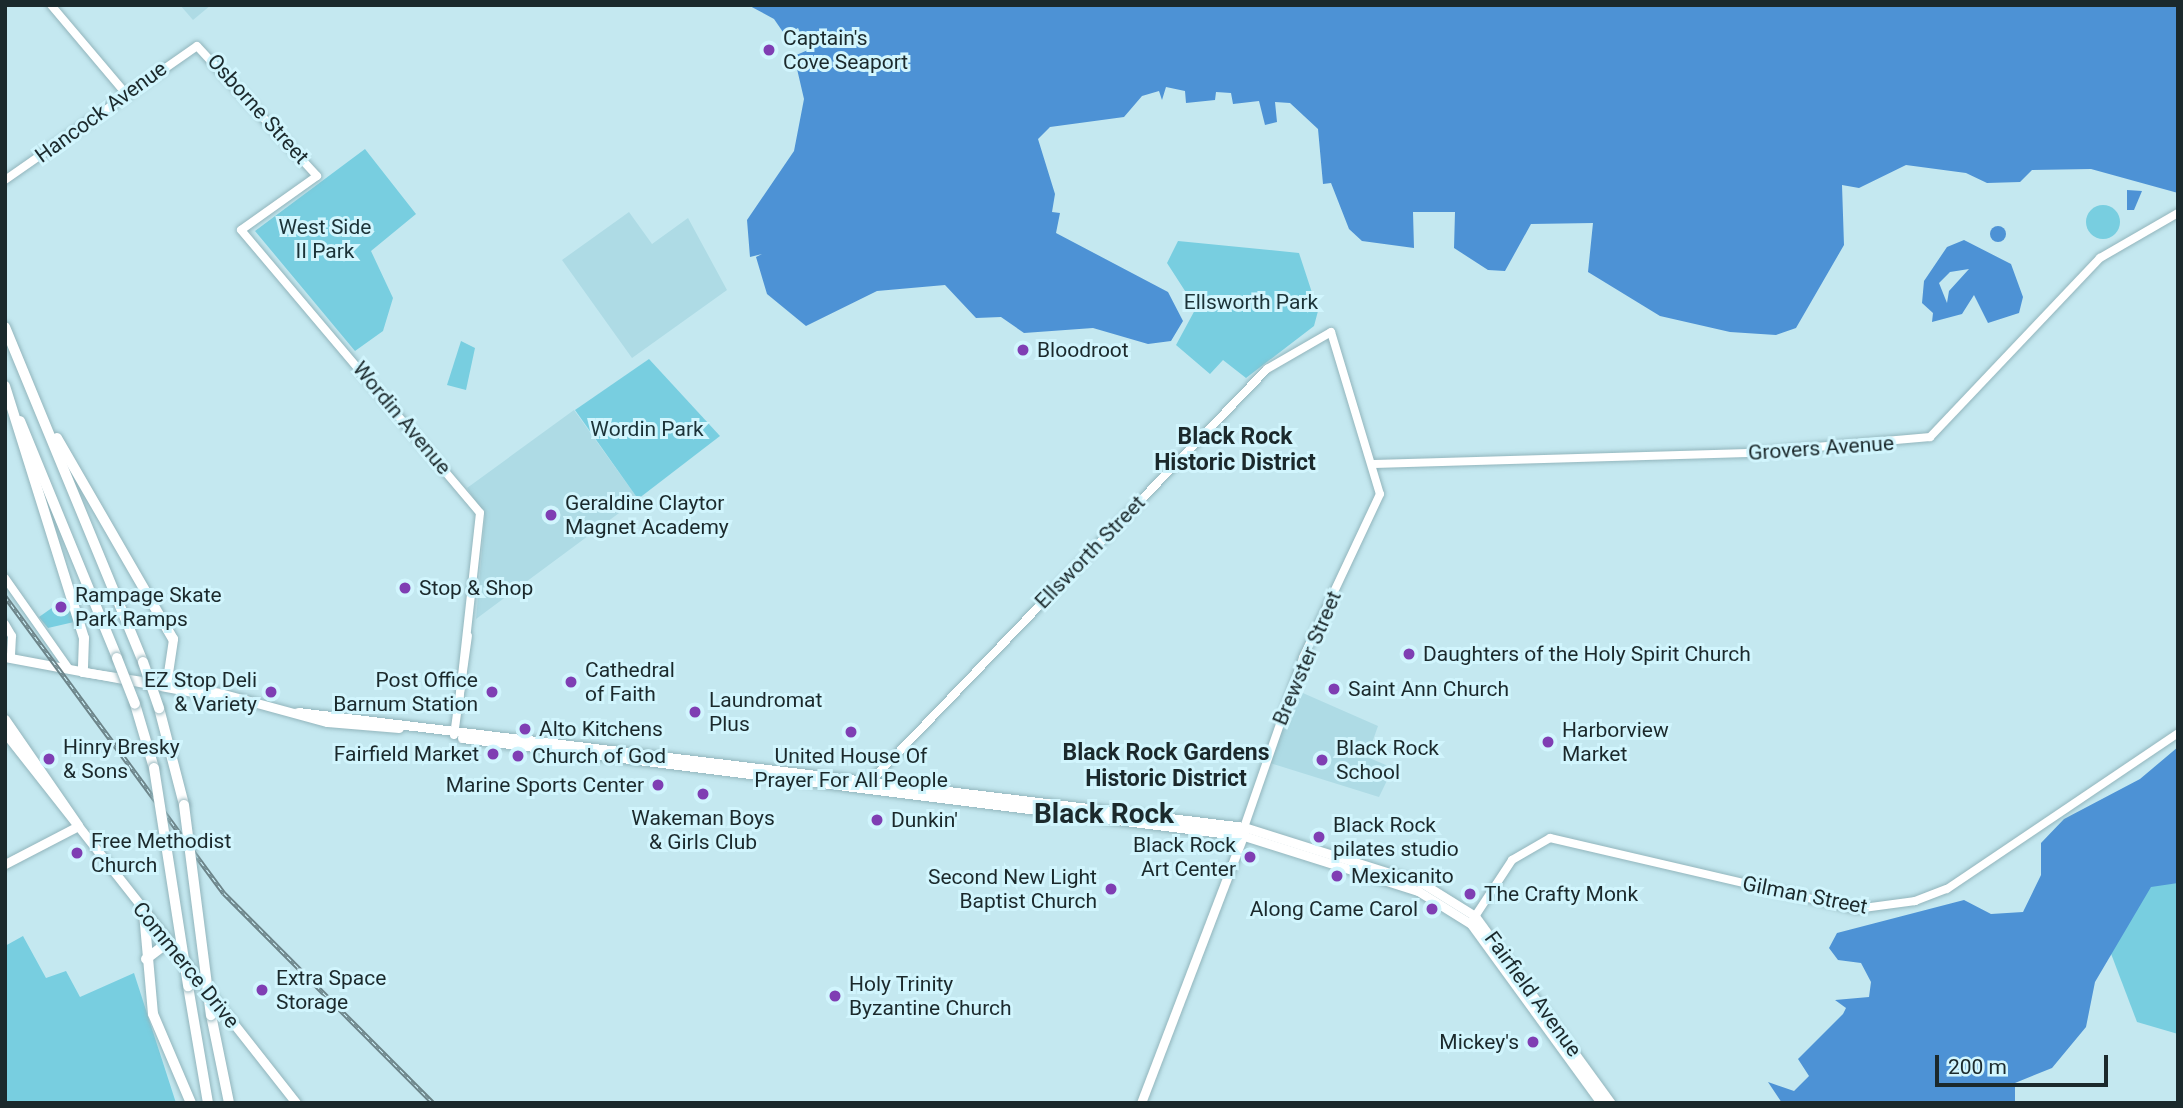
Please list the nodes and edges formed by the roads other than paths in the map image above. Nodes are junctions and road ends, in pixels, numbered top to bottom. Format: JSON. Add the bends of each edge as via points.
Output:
{"nodes":[{"id":1,"x":51,"y":5,"type":"edge"},
{"id":2,"x":197,"y":46,"type":"joint"},
{"id":3,"x":127,"y":95,"type":"junction"},
{"id":4,"x":5,"y":180,"type":"edge"},
{"id":5,"x":2178,"y":213,"type":"edge"},
{"id":6,"x":242,"y":230,"type":"joint"},
{"id":7,"x":5,"y":327,"type":"edge"},
{"id":8,"x":1331,"y":332,"type":"joint"},
{"id":9,"x":5,"y":386,"type":"edge"},
{"id":10,"x":32,"y":389,"type":"junction"},
{"id":11,"x":11,"y":405,"type":"junction"},
{"id":12,"x":1374,"y":464,"type":"junction"},
{"id":13,"x":5,"y":578,"type":"edge"},
{"id":14,"x":5,"y":624,"type":"edge"},
{"id":15,"x":173,"y":639,"type":"joint"},
{"id":16,"x":8,"y":657,"type":"edge"},
{"id":17,"x":69,"y":669,"type":"junction"},
{"id":18,"x":83,"y":672,"type":"junction"},
{"id":19,"x":166,"y":688,"type":"junction"},
{"id":20,"x":5,"y":719,"type":"edge"},
{"id":21,"x":5,"y":733,"type":"edge"},
{"id":22,"x":2178,"y":733,"type":"edge"},
{"id":23,"x":454,"y":735,"type":"junction"},
{"id":24,"x":865,"y":787,"type":"junction"},
{"id":25,"x":78,"y":826,"type":"junction"},
{"id":26,"x":1244,"y":831,"type":"junction"},
{"id":27,"x":5,"y":864,"type":"edge"},
{"id":28,"x":144,"y":914,"type":"junction"},
{"id":29,"x":1473,"y":920,"type":"junction"},
{"id":30,"x":167,"y":943,"type":"junction"},
{"id":31,"x":146,"y":964,"type":"junction"},
{"id":32,"x":191,"y":1103,"type":"edge"},
{"id":33,"x":208,"y":1103,"type":"edge"},
{"id":34,"x":229,"y":1103,"type":"edge"},
{"id":35,"x":296,"y":1103,"type":"edge"},
{"id":36,"x":1141,"y":1103,"type":"edge"},
{"id":37,"x":1601,"y":1103,"type":"edge"},
{"id":38,"x":1611,"y":1103,"type":"edge"}],
"edges":[{"from":1,"to":3,"type":"street"},
{"from":2,"to":3,"type":"street","name":"Hancock Avenue"},
{"from":2,"to":6,"type":"street","name":"Osborne Street","via":[[317,176]]},
{"from":3,"to":4,"type":"street","name":"Hancock Avenue"},
{"from":5,"to":12,"type":"street","name":"Grovers Avenue","via":[[2099,258],[1930,437],[1748,453]]},
{"from":6,"to":23,"type":"street","name":"Wordin Avenue","via":[[480,513]]},
{"from":7,"to":10,"type":"highway"},
{"from":8,"to":12,"type":"street","name":"Brewster Street"},
{"from":8,"to":24,"type":"street","name":"Ellsworth Street","via":[[1267,369]]},
{"from":9,"to":11,"type":"highway"},
{"from":10,"to":15,"type":"highway","via":[[136,585]]},
{"from":10,"to":34,"type":"highway","bridge":true,"via":[[159,708],[184,805],[211,1015]]},
{"from":11,"to":18,"type":"highway","via":[[85,638]]},
{"from":11,"to":33,"type":"highway","bridge":true,"via":[[117,658],[154,768]]},
{"from":12,"to":26,"type":"street","name":"Brewster Street","via":[[1379,498],[1303,658]]},
{"from":13,"to":17,"type":"street"},
{"from":14,"to":16,"type":"street","via":[[12,636]]},
{"from":15,"to":19,"type":"main road"},
{"from":16,"to":17,"type":"main road","name":"Fairfield Avenue"},
{"from":17,"to":18,"type":"main road","name":"Fairfield Avenue"},
{"from":18,"to":19,"type":"main road","name":"Fairfield Avenue"},
{"from":19,"to":23,"type":"main road","name":"Fairfield Avenue"},
{"from":20,"to":25,"type":"main road","name":"Commerce Drive"},
{"from":21,"to":25,"type":"main road","name":"Commerce Drive"},
{"from":22,"to":29,"type":"street","name":"Gilman Street","via":[[1947,889],[1915,901],[1856,909],[1550,838],[1512,860]]},
{"from":23,"to":24,"type":"main road","name":"Fairfield Avenue"},
{"from":24,"to":26,"type":"main road","name":"Fairfield Avenue"},
{"from":25,"to":27,"type":"main road"},
{"from":25,"to":28,"type":"main road","name":"Commerce Drive"},
{"from":26,"to":29,"type":"main road","name":"Fairfield Avenue","via":[[1418,891]]},
{"from":26,"to":36,"type":"main road","name":"Brewster Street"},
{"from":28,"to":30,"type":"main road","name":"Commerce Drive"},
{"from":28,"to":31,"type":"highway"},
{"from":29,"to":37,"type":"main road","name":"Fairfield Avenue"},
{"from":29,"to":38,"type":"main road","name":"Fairfield Avenue"},
{"from":30,"to":31,"type":"highway","via":[[153,948]]},
{"from":30,"to":35,"type":"main road","name":"Commerce Drive"},
{"from":31,"to":32,"type":"highway","via":[[156,1023]]}]}
